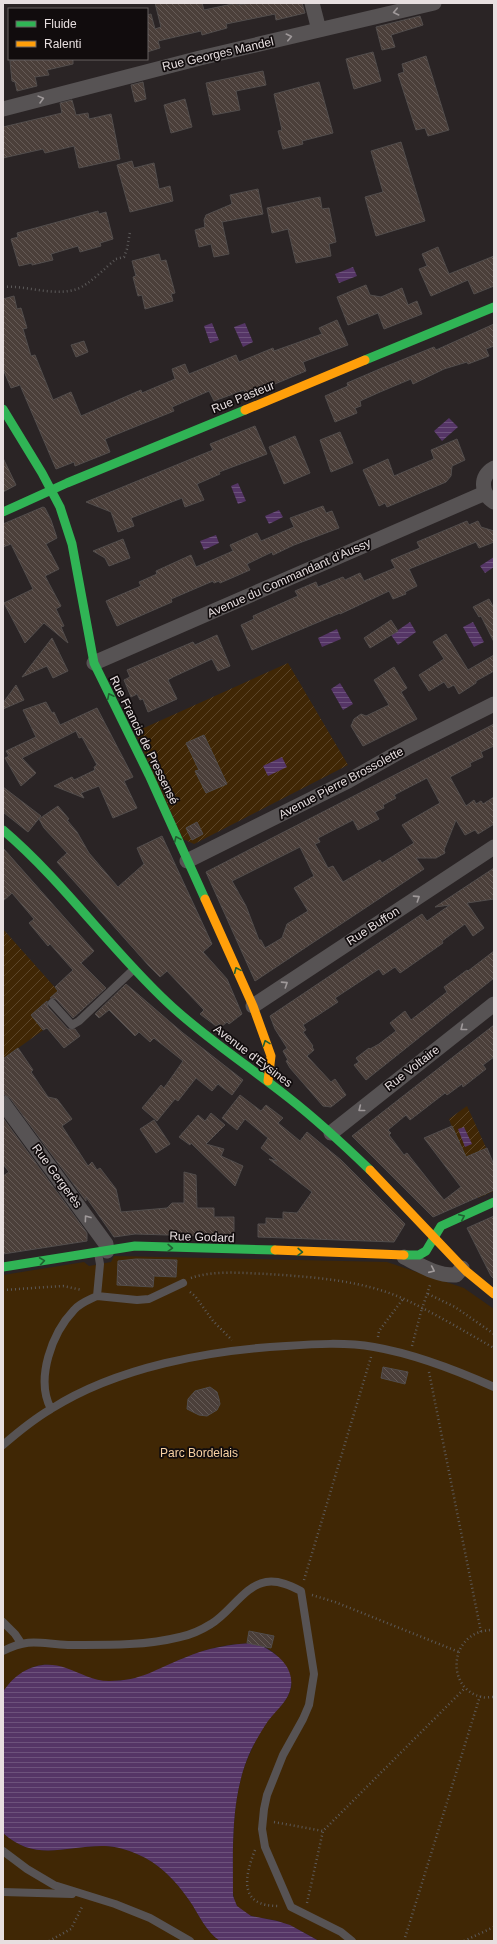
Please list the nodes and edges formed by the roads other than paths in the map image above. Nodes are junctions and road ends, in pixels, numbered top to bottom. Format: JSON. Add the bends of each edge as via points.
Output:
{"nodes":[{"id":1,"x":312,"y":3,"type":"edge"},
{"id":2,"x":434,"y":3,"type":"edge"},
{"id":3,"x":319,"y":30,"type":"junction"},
{"id":4,"x":3,"y":109,"type":"edge"},
{"id":5,"x":494,"y":307,"type":"edge"},
{"id":6,"x":3,"y":409,"type":"edge"},
{"id":7,"x":494,"y":468,"type":"edge"},
{"id":8,"x":51,"y":491,"type":"junction"},
{"id":9,"x":489,"y":498,"type":"edge"},
{"id":10,"x":3,"y":512,"type":"edge"},
{"id":11,"x":94,"y":663,"type":"junction"},
{"id":12,"x":494,"y":704,"type":"edge"},
{"id":13,"x":3,"y":830,"type":"edge"},
{"id":14,"x":494,"y":847,"type":"edge"},
{"id":15,"x":187,"y":861,"type":"junction"},
{"id":16,"x":134,"y":969,"type":"junction"},
{"id":17,"x":52,"y":1003,"type":"dead end"},
{"id":18,"x":494,"y":1004,"type":"edge"},
{"id":19,"x":252,"y":1006,"type":"junction"},
{"id":20,"x":268,"y":1081,"type":"junction"},
{"id":21,"x":3,"y":1102,"type":"edge"},
{"id":22,"x":331,"y":1133,"type":"junction"},
{"id":23,"x":494,"y":1202,"type":"edge"},
{"id":24,"x":435,"y":1237,"type":"junction"},
{"id":25,"x":103,"y":1252,"type":"junction"},
{"id":26,"x":401,"y":1256,"type":"junction"},
{"id":27,"x":3,"y":1267,"type":"edge"},
{"id":28,"x":462,"y":1268,"type":"junction"},
{"id":29,"x":183,"y":1283,"type":"road end"},
{"id":30,"x":494,"y":1294,"type":"edge"},
{"id":31,"x":98,"y":1296,"type":"junction"},
{"id":32,"x":494,"y":1387,"type":"edge"},
{"id":33,"x":51,"y":1409,"type":"junction"},
{"id":34,"x":3,"y":1445,"type":"edge"},
{"id":35,"x":3,"y":1622,"type":"edge"},
{"id":36,"x":21,"y":1643,"type":"junction"},
{"id":37,"x":3,"y":1651,"type":"edge"},
{"id":38,"x":3,"y":1851,"type":"edge"},
{"id":39,"x":3,"y":1892,"type":"edge"},
{"id":40,"x":79,"y":1894,"type":"junction"},
{"id":41,"x":190,"y":1941,"type":"edge"},
{"id":42,"x":352,"y":1941,"type":"edge"}],
"edges":[{"from":1,"to":3,"type":"street"},
{"from":2,"to":3,"type":"street","name":"Rue Georges Mandel","one_way":true},
{"from":4,"to":3,"type":"street","name":"Rue Georges Mandel","one_way":true},
{"from":5,"to":8,"type":"street","name":"Rue Pasteur"},
{"from":6,"to":8,"type":"street","name":"Rue Francis de Pressensé"},
{"from":7,"to":9,"type":"street","via":[[484,480]]},
{"from":8,"to":10,"type":"street","name":"Rue Pasteur"},
{"from":8,"to":11,"type":"street","name":"Rue Francis de Pressensé","via":[[60,507],[72,544]]},
{"from":9,"to":11,"type":"street","name":"Avenue du Commandant d'Aussy"},
{"from":15,"to":11,"type":"street","name":"Rue Francis de Pressensé","one_way":true,"via":[[149,775]]},
{"from":12,"to":15,"type":"street","name":"Avenue Pierre Brossolette","via":[[408,747],[348,781]]},
{"from":13,"to":16,"type":"street","name":"Avenue d'Eysines","via":[[25,847]]},
{"from":19,"to":14,"type":"street","name":"Rue Buffon","one_way":true},
{"from":19,"to":15,"type":"street","name":"Rue Francis de Pressensé","one_way":true},
{"from":16,"to":17,"type":"lane","via":[[72,1025]]},
{"from":16,"to":20,"type":"street","name":"Avenue d'Eysines","via":[[166,1002],[212,1041]]},
{"from":18,"to":22,"type":"street","name":"Rue Voltaire","one_way":true},
{"from":20,"to":19,"type":"street","name":"Rue Francis de Pressensé","one_way":true,"via":[[271,1056]]},
{"from":20,"to":22,"type":"street","name":"Avenue d'Eysines"},
{"from":25,"to":21,"type":"street","name":"Rue Gergerès","one_way":true,"via":[[106,1244]]},
{"from":22,"to":24,"type":"street","name":"Avenue d'Eysines"},
{"from":24,"to":23,"type":"street","name":"Rue Godard","one_way":true,"via":[[441,1226]]},
{"from":24,"to":26,"type":"street","name":"Rue Godard","via":[[426,1251],[419,1256]]},
{"from":24,"to":28,"type":"street","name":"Avenue d'Eysines"},
{"from":25,"to":26,"type":"street","name":"Rue Godard","one_way":true,"via":[[135,1246]]},
{"from":27,"to":25,"type":"street","name":"Rue Godard","one_way":true},
{"from":25,"to":31,"type":"lane"},
{"from":26,"to":28,"type":"street","one_way":true,"via":[[448,1276],[456,1275]]},
{"from":28,"to":30,"type":"street","name":"Avenue d'Eysines"},
{"from":29,"to":31,"type":"lane","via":[[149,1299]]},
{"from":31,"to":33,"type":"lane","via":[[74,1310],[48,1356],[44,1389]]},
{"from":32,"to":33,"type":"lane","via":[[426,1360],[374,1347],[316,1344],[241,1349],[177,1361],[103,1384]]},
{"from":33,"to":34,"type":"lane"},
{"from":35,"to":36,"type":"lane"},
{"from":36,"to":37,"type":"lane"},
{"from":36,"to":42,"type":"lane","via":[[143,1643],[181,1637],[212,1624],[253,1588],[266,1582],[284,1583],[301,1591],[314,1674],[312,1688],[303,1719],[267,1795],[262,1829],[265,1847],[291,1907],[341,1932]]},
{"from":38,"to":40,"type":"lane","via":[[54,1885]]},
{"from":39,"to":40,"type":"lane"},
{"from":40,"to":41,"type":"lane","via":[[115,1904],[150,1918]]}]}
